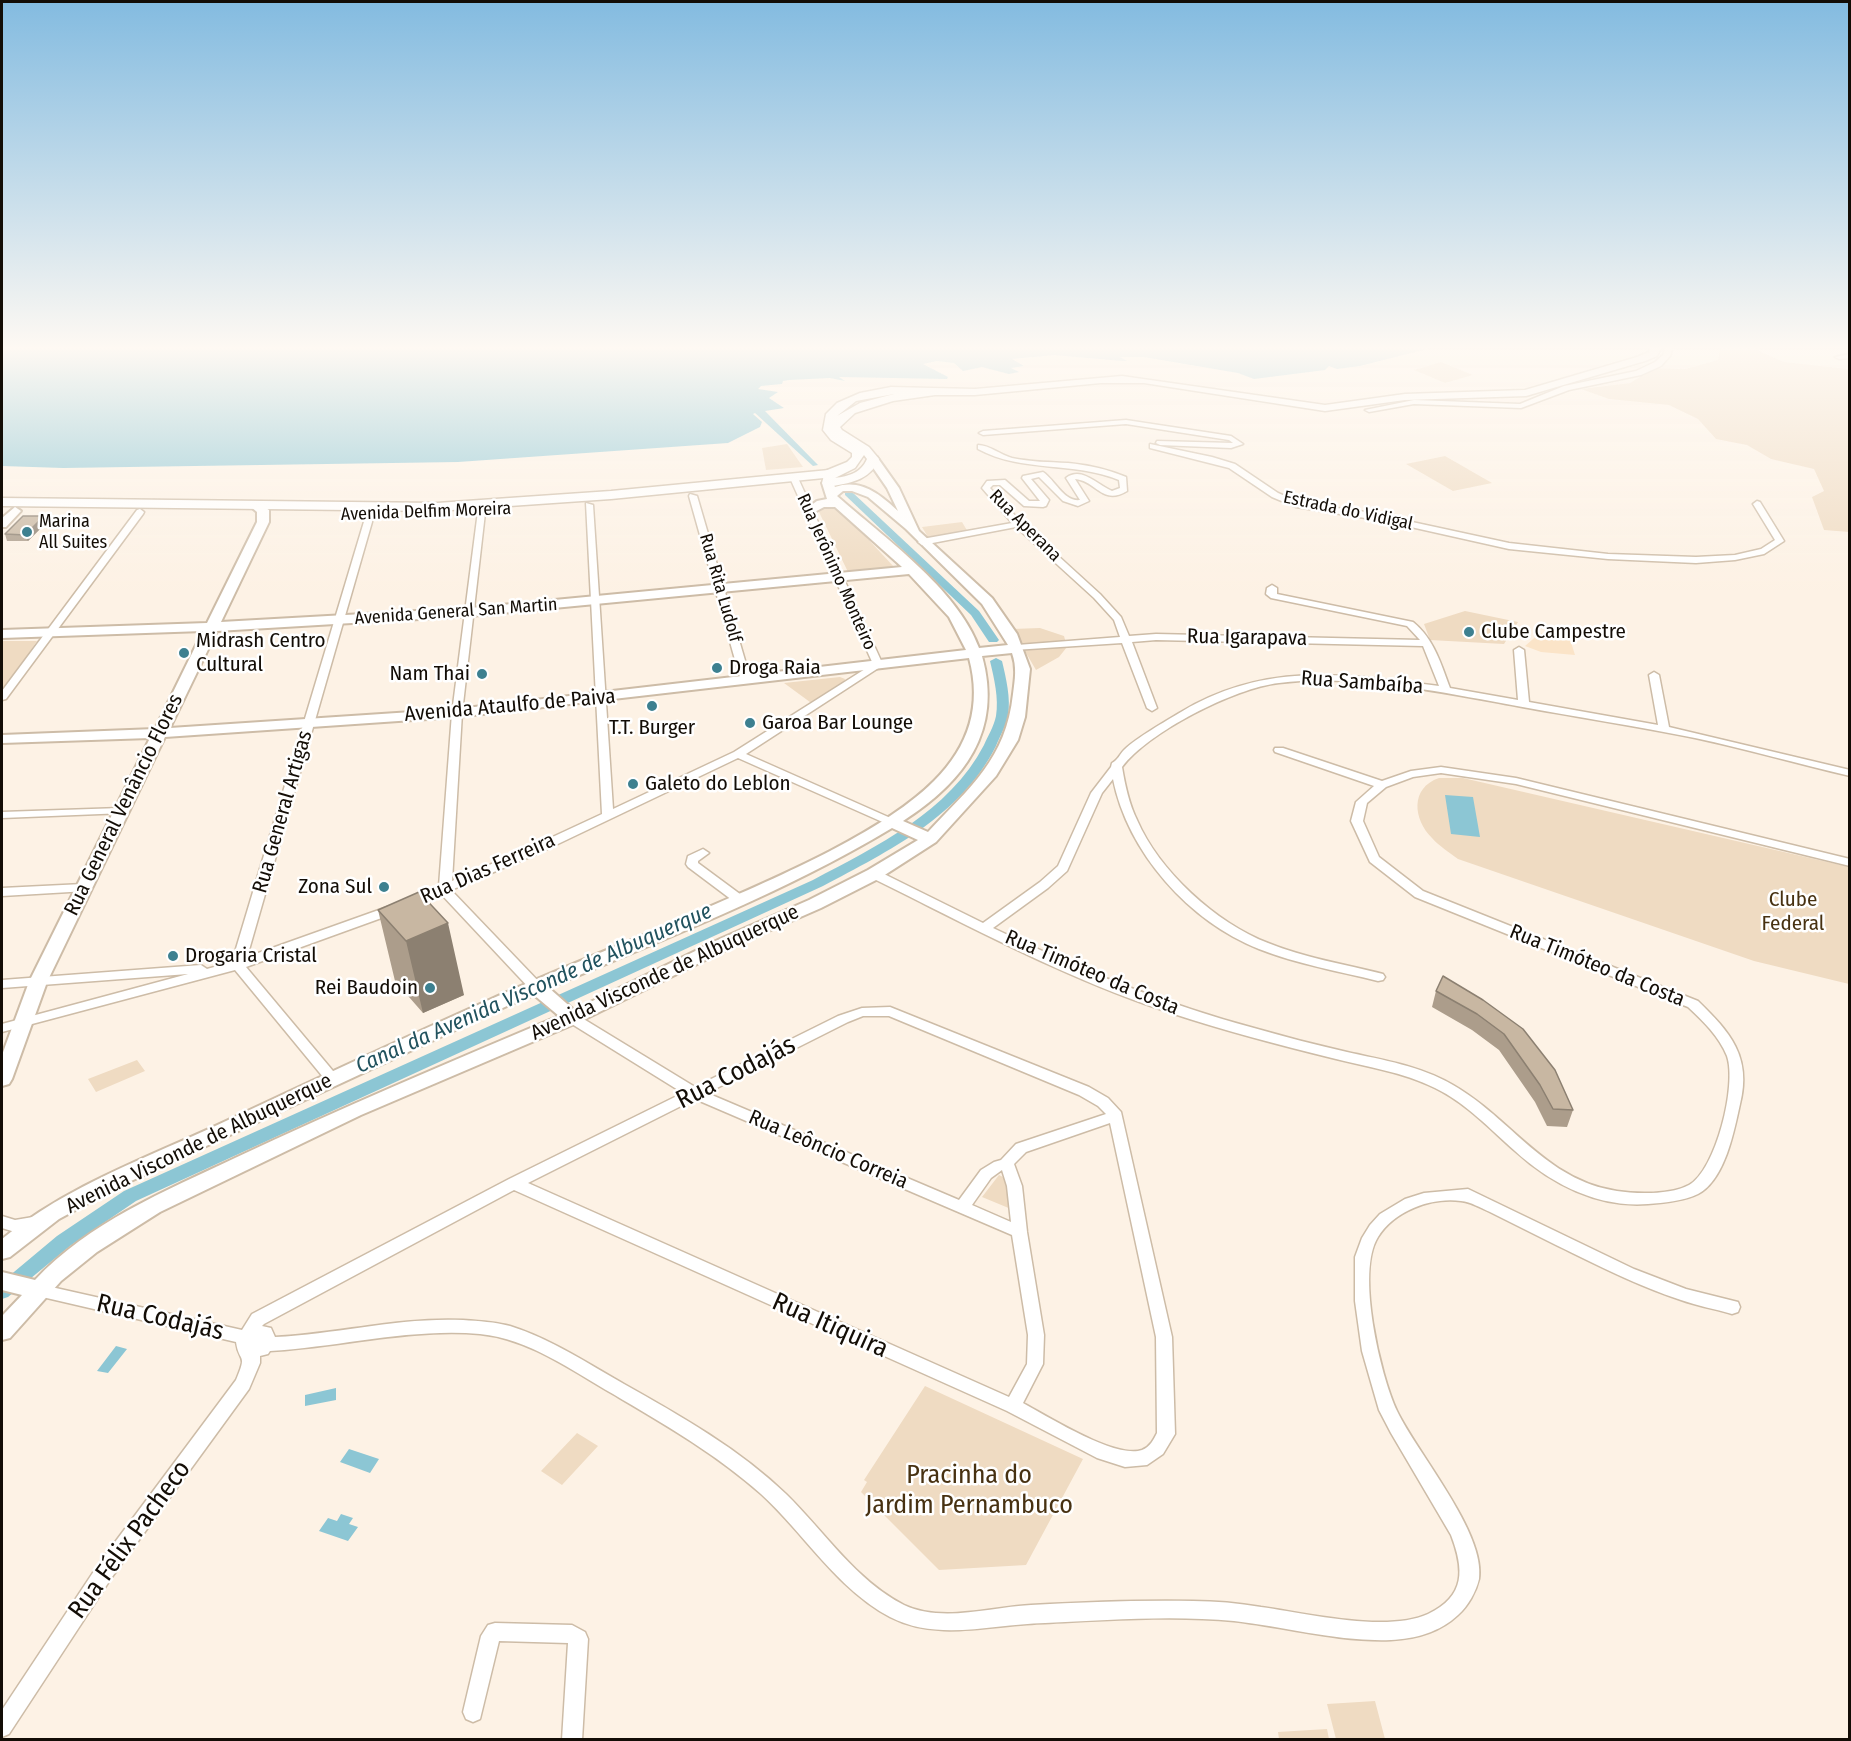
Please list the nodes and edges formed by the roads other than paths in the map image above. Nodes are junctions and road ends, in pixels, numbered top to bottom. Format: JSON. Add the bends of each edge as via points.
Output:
{"nodes":[{"id":1,"x":828,"y":427,"type":"edge"},
{"id":2,"x":834,"y":427,"type":"edge"},
{"id":3,"x":1057,"y":427,"type":"edge"},
{"id":4,"x":1160,"y":427,"type":"edge"},
{"id":5,"x":982,"y":433,"type":"dead end"},
{"id":6,"x":981,"y":447,"type":"dead end"},
{"id":7,"x":873,"y":459,"type":"junction"},
{"id":8,"x":796,"y":482,"type":"junction"},
{"id":9,"x":828,"y":483,"type":"junction"},
{"id":10,"x":693,"y":496,"type":"junction"},
{"id":11,"x":838,"y":503,"type":"junction"},
{"id":12,"x":1757,"y":504,"type":"dead end"},
{"id":13,"x":590,"y":505,"type":"junction"},
{"id":14,"x":6,"y":508,"type":"edge"},
{"id":15,"x":260,"y":510,"type":"junction"},
{"id":16,"x":809,"y":511,"type":"junction"},
{"id":17,"x":140,"y":513,"type":"junction"},
{"id":18,"x":481,"y":513,"type":"junction"},
{"id":19,"x":370,"y":515,"type":"junction"},
{"id":20,"x":2,"y":524,"type":"edge"},
{"id":21,"x":1018,"y":524,"type":"junction"},
{"id":22,"x":918,"y":537,"type":"junction"},
{"id":23,"x":910,"y":570,"type":"junction"},
{"id":24,"x":838,"y":577,"type":"junction"},
{"id":25,"x":1272,"y":588,"type":"dead end"},
{"id":26,"x":719,"y":589,"type":"junction"},
{"id":27,"x":595,"y":602,"type":"junction"},
{"id":28,"x":470,"y":612,"type":"junction"},
{"id":29,"x":341,"y":620,"type":"junction"},
{"id":30,"x":211,"y":627,"type":"junction"},
{"id":31,"x":2,"y":634,"type":"edge"},
{"id":32,"x":48,"y":634,"type":"junction"},
{"id":33,"x":967,"y":637,"type":"junction"},
{"id":34,"x":1126,"y":639,"type":"junction"},
{"id":35,"x":1013,"y":641,"type":"junction"},
{"id":36,"x":1426,"y":643,"type":"junction"},
{"id":37,"x":1519,"y":650,"type":"dead end"},
{"id":38,"x":975,"y":653,"type":"junction"},
{"id":39,"x":944,"y":657,"type":"junction"},
{"id":40,"x":878,"y":665,"type":"junction"},
{"id":41,"x":1654,"y":675,"type":"dead end"},
{"id":42,"x":746,"y":681,"type":"junction"},
{"id":43,"x":1446,"y":690,"type":"junction"},
{"id":44,"x":2,"y":697,"type":"edge"},
{"id":45,"x":602,"y":698,"type":"junction"},
{"id":46,"x":1524,"y":704,"type":"junction"},
{"id":47,"x":1152,"y":708,"type":"dead end"},
{"id":48,"x":457,"y":712,"type":"junction"},
{"id":49,"x":309,"y":722,"type":"junction"},
{"id":50,"x":1664,"y":729,"type":"junction"},
{"id":51,"x":159,"y":733,"type":"junction"},
{"id":52,"x":2,"y":739,"type":"edge"},
{"id":53,"x":1279,"y":750,"type":"dead end"},
{"id":54,"x":738,"y":754,"type":"junction"},
{"id":55,"x":1116,"y":765,"type":"junction"},
{"id":56,"x":1850,"y":773,"type":"edge"},
{"id":57,"x":1382,"y":785,"type":"junction"},
{"id":58,"x":121,"y":811,"type":"junction"},
{"id":59,"x":608,"y":814,"type":"junction"},
{"id":60,"x":2,"y":815,"type":"edge"},
{"id":61,"x":891,"y":822,"type":"junction"},
{"id":62,"x":930,"y":839,"type":"junction"},
{"id":63,"x":703,"y":853,"type":"dead end"},
{"id":64,"x":1850,"y":863,"type":"edge"},
{"id":65,"x":874,"y":874,"type":"junction"},
{"id":66,"x":83,"y":888,"type":"junction"},
{"id":67,"x":2,"y":891,"type":"edge"},
{"id":68,"x":445,"y":891,"type":"junction"},
{"id":69,"x":740,"y":900,"type":"junction"},
{"id":70,"x":985,"y":927,"type":"junction"},
{"id":71,"x":238,"y":966,"type":"junction"},
{"id":72,"x":1378,"y":977,"type":"dead end"},
{"id":73,"x":38,"y":982,"type":"junction"},
{"id":74,"x":2,"y":984,"type":"edge"},
{"id":75,"x":536,"y":987,"type":"junction"},
{"id":76,"x":572,"y":1018,"type":"junction"},
{"id":77,"x":11,"y":1026,"type":"edge"},
{"id":78,"x":2,"y":1079,"type":"edge"},
{"id":79,"x":333,"y":1080,"type":"junction"},
{"id":80,"x":696,"y":1095,"type":"junction"},
{"id":81,"x":1116,"y":1116,"type":"junction"},
{"id":82,"x":1006,"y":1164,"type":"junction"},
{"id":83,"x":514,"y":1183,"type":"junction"},
{"id":84,"x":962,"y":1207,"type":"junction"},
{"id":85,"x":40,"y":1221,"type":"junction"},
{"id":86,"x":2,"y":1222,"type":"edge"},
{"id":87,"x":1019,"y":1232,"type":"junction"},
{"id":88,"x":3,"y":1244,"type":"edge"},
{"id":89,"x":2,"y":1281,"type":"edge"},
{"id":90,"x":38,"y":1290,"type":"junction"},
{"id":91,"x":1732,"y":1307,"type":"dead end"},
{"id":92,"x":2,"y":1331,"type":"edge"},
{"id":93,"x":255,"y":1345,"type":"junction"},
{"id":94,"x":1013,"y":1406,"type":"junction"},
{"id":95,"x":473,"y":1712,"type":"dead end"},
{"id":96,"x":2,"y":1727,"type":"edge"},
{"id":97,"x":572,"y":1740,"type":"edge"}],
"edges":[{"from":1,"to":9,"type":"main road","via":[[829,432],[858,452],[858,458]]},
{"from":2,"to":7,"type":"main road"},
{"from":3,"to":5,"type":"street","name":"Estrada do Vidigal"},
{"from":4,"to":12,"type":"street","name":"Estrada do Vidigal","via":[[1231,438],[1239,444],[1153,446],[1234,467],[1294,504],[1367,515],[1510,546],[1684,560],[1743,558],[1776,549],[1780,542]]},
{"from":6,"to":21,"type":"street","name":"Rua Aperana","via":[[1008,459],[1095,469],[1115,475],[1125,483],[1121,492],[1102,492],[1087,477],[1075,476],[1070,478],[1085,501],[1074,503],[1067,501],[1045,477],[1029,475],[1027,480],[1046,500],[1038,505],[1021,501],[1002,482],[987,484],[987,491]]},
{"from":7,"to":9,"type":"main road","name":"Avenida Delfim Moreira","via":[[866,471],[849,480]]},
{"from":7,"to":22,"type":"main road","name":"Avenida Visconde de Albuquerque"},
{"from":8,"to":9,"type":"highway","name":"Avenida Delfim Moreira"},
{"from":8,"to":10,"type":"highway","name":"Avenida Delfim Moreira"},
{"from":8,"to":15,"type":"highway","name":"Avenida Delfim Moreira","via":[[472,505]]},
{"from":8,"to":16,"type":"street","name":"Rua Jerônimo Monteiro"},
{"from":9,"to":11,"type":"main road","name":"Avenida Visconde de Albuquerque"},
{"from":9,"to":22,"type":"main road","via":[[863,488]]},
{"from":10,"to":13,"type":"highway","name":"Avenida Delfim Moreira"},
{"from":10,"to":26,"type":"street","name":"Rua Rita Ludolf"},
{"from":11,"to":16,"type":"main road","via":[[821,503]]},
{"from":11,"to":23,"type":"main road","name":"Avenida Visconde de Albuquerque"},
{"from":13,"to":18,"type":"highway","name":"Avenida Delfim Moreira"},
{"from":13,"to":27,"type":"street"},
{"from":14,"to":15,"type":"highway","name":"Avenida Delfim Moreira","via":[[110,504]]},
{"from":14,"to":17,"type":"highway","name":"Avenida Delfim Moreira"},
{"from":14,"to":20,"type":"main road"},
{"from":15,"to":17,"type":"highway","name":"Avenida Delfim Moreira"},
{"from":15,"to":19,"type":"highway","name":"Avenida Delfim Moreira"},
{"from":15,"to":30,"type":"main road","name":"Rua General Venâncio Flores"},
{"from":16,"to":24,"type":"street","name":"Rua Jerônimo Monteiro"},
{"from":17,"to":32,"type":"street"},
{"from":18,"to":19,"type":"highway","name":"Avenida Delfim Moreira"},
{"from":18,"to":28,"type":"street"},
{"from":19,"to":29,"type":"street","name":"Rua General Artigas"},
{"from":21,"to":22,"type":"street"},
{"from":21,"to":34,"type":"street","name":"Rua Aperana","via":[[1102,601],[1118,619]]},
{"from":22,"to":35,"type":"main road","name":"Avenida Visconde de Albuquerque","via":[[987,601]]},
{"from":23,"to":24,"type":"main road","name":"Avenida General San Martin"},
{"from":23,"to":33,"type":"main road","name":"Avenida Visconde de Albuquerque","via":[[955,615]]},
{"from":24,"to":26,"type":"main road","name":"Avenida General San Martin"},
{"from":24,"to":40,"type":"street","name":"Rua Jerônimo Monteiro"},
{"from":25,"to":36,"type":"street","via":[[1274,596],[1410,624]]},
{"from":26,"to":27,"type":"main road","name":"Avenida General San Martin"},
{"from":26,"to":42,"type":"street","name":"Rua Rita Ludolf"},
{"from":27,"to":28,"type":"main road","name":"Avenida General San Martin"},
{"from":27,"to":45,"type":"street"},
{"from":28,"to":29,"type":"main road","name":"Avenida General San Martin"},
{"from":28,"to":48,"type":"street"},
{"from":29,"to":30,"type":"main road","name":"Avenida General San Martin"},
{"from":29,"to":49,"type":"street","name":"Rua General Artigas"},
{"from":30,"to":32,"type":"main road","name":"Avenida General San Martin"},
{"from":30,"to":51,"type":"main road","name":"Rua General Venâncio Flores"},
{"from":31,"to":32,"type":"main road","name":"Avenida General San Martin"},
{"from":32,"to":44,"type":"street"},
{"from":33,"to":35,"type":"main road","via":[[979,644]]},
{"from":33,"to":38,"type":"main road","name":"Avenida Visconde de Albuquerque"},
{"from":33,"to":39,"type":"main road"},
{"from":34,"to":35,"type":"street","name":"Rua Igarapava"},
{"from":34,"to":36,"type":"street","name":"Rua Igarapava","via":[[1232,637]]},
{"from":34,"to":47,"type":"street","name":"Rua Aperana"},
{"from":35,"to":38,"type":"main road","name":"Avenida Ataulfo de Paiva"},
{"from":35,"to":62,"type":"main road","name":"Avenida Visconde de Albuquerque","via":[[1023,669],[1011,740],[991,773]]},
{"from":36,"to":43,"type":"street"},
{"from":37,"to":46,"type":"street"},
{"from":38,"to":39,"type":"main road","name":"Avenida Ataulfo de Paiva"},
{"from":38,"to":61,"type":"main road","name":"Avenida Visconde de Albuquerque","via":[[982,702],[969,744],[943,780]]},
{"from":39,"to":40,"type":"main road","name":"Avenida Ataulfo de Paiva"},
{"from":40,"to":42,"type":"main road","name":"Avenida Ataulfo de Paiva"},
{"from":40,"to":54,"type":"street","name":"Rua Dias Ferreira"},
{"from":41,"to":50,"type":"street"},
{"from":42,"to":45,"type":"main road","name":"Avenida Ataulfo de Paiva"},
{"from":43,"to":46,"type":"street","name":"Rua Sambaíba"},
{"from":43,"to":55,"type":"street","name":"Rua Sambaíba","via":[[1328,678],[1275,680],[1248,686],[1185,714],[1128,752]]},
{"from":45,"to":48,"type":"main road","name":"Avenida Ataulfo de Paiva"},
{"from":45,"to":59,"type":"street"},
{"from":46,"to":50,"type":"street","name":"Rua Sambaíba"},
{"from":48,"to":49,"type":"main road","name":"Avenida Ataulfo de Paiva"},
{"from":48,"to":68,"type":"street"},
{"from":49,"to":51,"type":"main road","name":"Avenida Ataulfo de Paiva"},
{"from":49,"to":71,"type":"street","name":"Rua General Artigas"},
{"from":50,"to":56,"type":"street"},
{"from":51,"to":52,"type":"main road","name":"Avenida Ataulfo de Paiva"},
{"from":51,"to":58,"type":"main road","name":"Rua General Venâncio Flores"},
{"from":53,"to":57,"type":"street"},
{"from":54,"to":59,"type":"street","name":"Rua Dias Ferreira"},
{"from":54,"to":61,"type":"street"},
{"from":55,"to":70,"type":"street","name":"Rua Sambaíba","via":[[1085,816],[1063,868]]},
{"from":55,"to":72,"type":"street","via":[[1122,794],[1151,854],[1212,915],[1235,933],[1262,946]]},
{"from":57,"to":64,"type":"street","name":"Rua Timóteo da Costa","via":[[1411,774],[1440,770],[1470,773]]},
{"from":57,"to":70,"type":"street","name":"Rua Timóteo da Costa","via":[[1362,802],[1357,821],[1374,859],[1388,872],[1419,894],[1445,906],[1694,1004],[1715,1024],[1732,1049],[1738,1084],[1716,1164],[1695,1188],[1659,1198],[1619,1197],[1578,1186],[1545,1168],[1498,1125],[1443,1086],[1408,1072],[1258,1035],[1144,1000]]},
{"from":58,"to":60,"type":"street"},
{"from":58,"to":66,"type":"main road","name":"Rua General Venâncio Flores"},
{"from":59,"to":68,"type":"street","name":"Rua Dias Ferreira"},
{"from":61,"to":62,"type":"main road"},
{"from":61,"to":69,"type":"main road","name":"Avenida Visconde de Albuquerque"},
{"from":62,"to":65,"type":"main road","name":"Avenida Visconde de Albuquerque"},
{"from":63,"to":69,"type":"street","via":[[692,859],[692,864]]},
{"from":65,"to":70,"type":"street","name":"Rua Timóteo da Costa"},
{"from":65,"to":76,"type":"main road","name":"Avenida Visconde de Albuquerque"},
{"from":66,"to":67,"type":"street"},
{"from":66,"to":73,"type":"main road","name":"Rua General Venâncio Flores"},
{"from":68,"to":71,"type":"street","name":"Rua Dias Ferreira"},
{"from":68,"to":75,"type":"street"},
{"from":69,"to":75,"type":"main road","name":"Avenida Visconde de Albuquerque"},
{"from":71,"to":73,"type":"street"},
{"from":71,"to":77,"type":"street","name":"Rua Dias Ferreira"},
{"from":71,"to":79,"type":"street"},
{"from":73,"to":74,"type":"street"},
{"from":73,"to":77,"type":"main road","name":"Rua General Venâncio Flores"},
{"from":75,"to":76,"type":"main road"},
{"from":75,"to":79,"type":"main road","name":"Avenida Visconde de Albuquerque"},
{"from":76,"to":80,"type":"street","name":"Rua Leôncio Correia"},
{"from":76,"to":90,"type":"main road","name":"Avenida Visconde de Albuquerque","via":[[354,1110],[153,1206],[89,1246]]},
{"from":77,"to":78,"type":"main road","name":"Rua General Venâncio Flores"},
{"from":79,"to":85,"type":"main road","name":"Avenida Visconde de Albuquerque"},
{"from":80,"to":81,"type":"street","name":"Rua Codajás","via":[[843,1019],[877,1009],[903,1015],[1084,1091],[1103,1102]]},
{"from":80,"to":83,"type":"street","name":"Rua Codajás"},
{"from":80,"to":84,"type":"street","name":"Rua Leôncio Correia"},
{"from":81,"to":82,"type":"street","via":[[1021,1148]]},
{"from":81,"to":94,"type":"street","name":"Rua Itiquira","via":[[1164,1337],[1166,1434],[1147,1457],[1125,1459],[1103,1453]]},
{"from":82,"to":84,"type":"street","via":[[989,1171]]},
{"from":82,"to":87,"type":"street","via":[[1014,1181]]},
{"from":83,"to":93,"type":"street","name":"Rua Codajás","via":[[258,1319]]},
{"from":83,"to":94,"type":"street","name":"Rua Itiquira"},
{"from":84,"to":87,"type":"street","name":"Rua Leôncio Correia"},
{"from":85,"to":86,"type":"street","via":[[15,1226]]},
{"from":85,"to":88,"type":"main road","name":"Avenida Visconde de Albuquerque"},
{"from":87,"to":94,"type":"street","via":[[1036,1335],[1035,1364]]},
{"from":89,"to":90,"type":"main road"},
{"from":90,"to":92,"type":"main road","name":"Avenida Visconde de Albuquerque"},
{"from":90,"to":93,"type":"street","name":"Rua Codajás"},
{"from":91,"to":93,"type":"street","via":[[1684,1295],[1628,1273],[1468,1195],[1422,1198],[1384,1219],[1365,1244],[1361,1285],[1376,1374],[1388,1410],[1460,1533],[1470,1574],[1466,1593],[1449,1613],[1426,1627],[1367,1630],[1200,1610],[1028,1614],[958,1621],[916,1619],[869,1594],[811,1530],[745,1467],[563,1357],[509,1333],[445,1326],[402,1327]]},
{"from":93,"to":96,"type":"street","name":"Rua Félix Pacheco","via":[[243,1384],[105,1570]]},
{"from":95,"to":97,"type":"street","via":[[495,1632],[572,1634],[578,1639]]}]}
